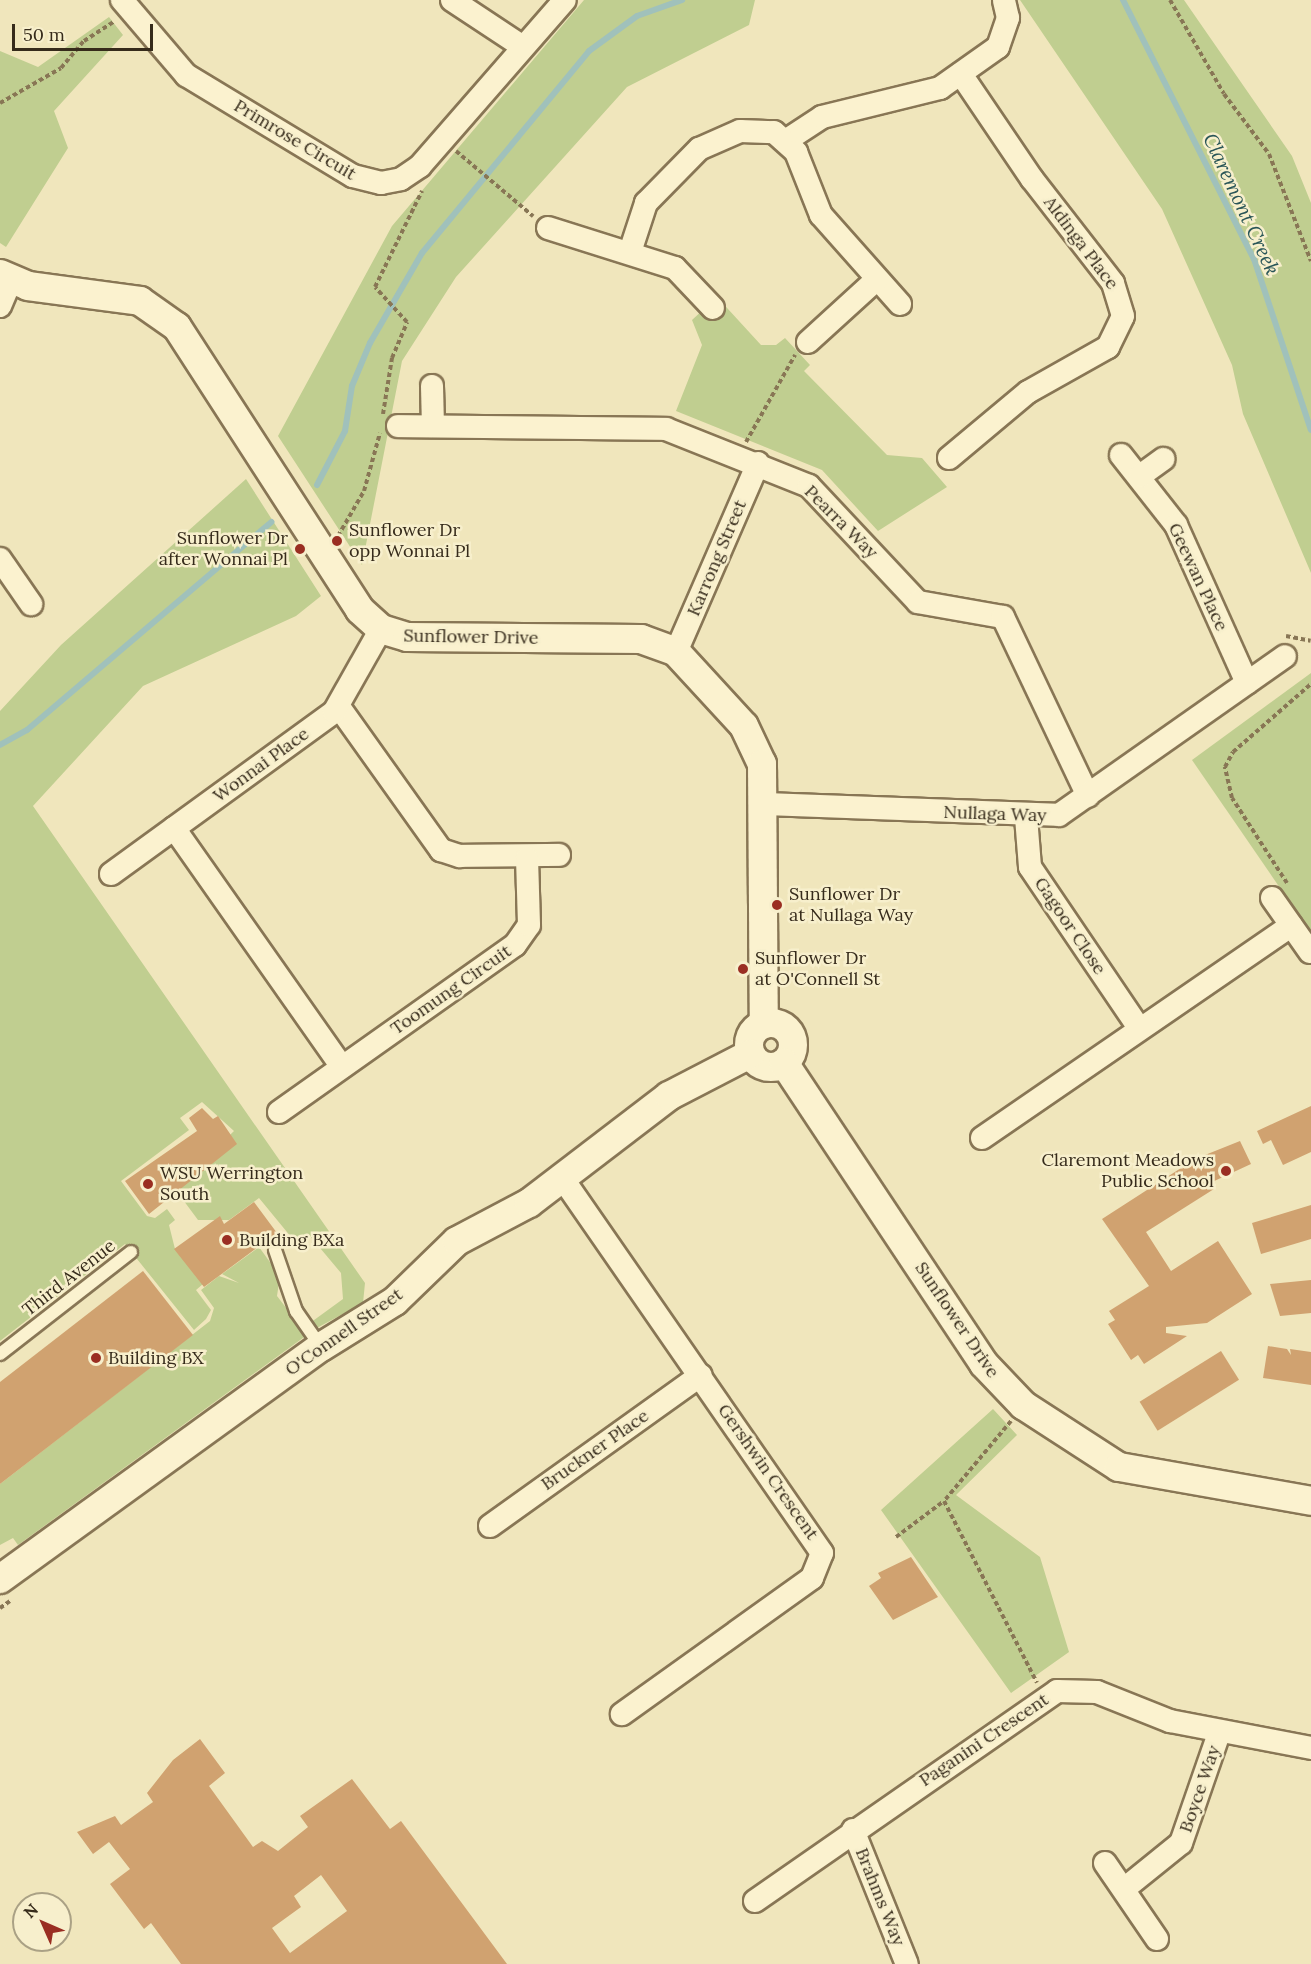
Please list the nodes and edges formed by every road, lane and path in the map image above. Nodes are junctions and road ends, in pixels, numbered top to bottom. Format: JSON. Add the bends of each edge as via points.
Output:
{"nodes":[{"id":1,"x":452,"y":0,"type":"edge"},
{"id":2,"x":565,"y":0,"type":"edge"},
{"id":3,"x":1004,"y":0,"type":"edge"},
{"id":4,"x":1170,"y":0,"type":"edge"},
{"id":5,"x":127,"y":5,"type":"edge"},
{"id":6,"x":523,"y":47,"type":"junction"},
{"id":7,"x":961,"y":74,"type":"junction"},
{"id":8,"x":0,"y":103,"type":"edge"},
{"id":9,"x":787,"y":140,"type":"junction"},
{"id":10,"x":456,"y":151,"type":"dead end"},
{"id":11,"x":424,"y":184,"type":"dead end"},
{"id":12,"x":548,"y":228,"type":"joint"},
{"id":13,"x":630,"y":252,"type":"junction"},
{"id":14,"x":1311,"y":261,"type":"edge"},
{"id":15,"x":877,"y":279,"type":"junction"},
{"id":16,"x":4,"y":287,"type":"edge"},
{"id":17,"x":900,"y":304,"type":"dead end"},
{"id":18,"x":713,"y":308,"type":"dead end"},
{"id":19,"x":808,"y":342,"type":"joint"},
{"id":20,"x":432,"y":386,"type":"dead end"},
{"id":21,"x":398,"y":426,"type":"dead end"},
{"id":22,"x":433,"y":426,"type":"junction"},
{"id":23,"x":1121,"y":455,"type":"dead end"},
{"id":24,"x":949,"y":458,"type":"dead end"},
{"id":25,"x":1163,"y":459,"type":"dead end"},
{"id":26,"x":749,"y":460,"type":"junction"},
{"id":27,"x":1140,"y":476,"type":"junction"},
{"id":28,"x":338,"y":536,"type":"dead end"},
{"id":29,"x":0,"y":559,"type":"edge"},
{"id":30,"x":31,"y":604,"type":"dead end"},
{"id":31,"x":381,"y":629,"type":"junction"},
{"id":32,"x":676,"y":652,"type":"junction"},
{"id":33,"x":1285,"y":656,"type":"dead end"},
{"id":34,"x":1247,"y":683,"type":"junction"},
{"id":35,"x":1311,"y":684,"type":"edge"},
{"id":36,"x":339,"y":707,"type":"junction"},
{"id":37,"x":1088,"y":796,"type":"junction"},
{"id":38,"x":763,"y":804,"type":"junction"},
{"id":39,"x":1026,"y":817,"type":"junction"},
{"id":40,"x":174,"y":828,"type":"junction"},
{"id":41,"x":559,"y":855,"type":"dead end"},
{"id":42,"x":527,"y":858,"type":"junction"},
{"id":43,"x":111,"y":873,"type":"dead end"},
{"id":44,"x":1282,"y":894,"type":"joint"},
{"id":45,"x":1291,"y":926,"type":"junction"},
{"id":46,"x":1310,"y":952,"type":"dead end"},
{"id":47,"x":764,"y":1024,"type":"junction"},
{"id":48,"x":1139,"y":1028,"type":"junction"},
{"id":49,"x":750,"y":1053,"type":"junction"},
{"id":50,"x":784,"y":1063,"type":"junction"},
{"id":51,"x":342,"y":1067,"type":"junction"},
{"id":52,"x":279,"y":1112,"type":"dead end"},
{"id":53,"x":982,"y":1138,"type":"dead end"},
{"id":54,"x":562,"y":1179,"type":"junction"},
{"id":55,"x":274,"y":1250,"type":"dead end"},
{"id":56,"x":131,"y":1252,"type":"dead end"},
{"id":57,"x":321,"y":1347,"type":"junction"},
{"id":58,"x":0,"y":1354,"type":"edge"},
{"id":59,"x":701,"y":1375,"type":"junction"},
{"id":60,"x":1012,"y":1420,"type":"dead end"},
{"id":61,"x":944,"y":1501,"type":"junction"},
{"id":62,"x":1311,"y":1501,"type":"edge"},
{"id":63,"x":490,"y":1526,"type":"dead end"},
{"id":64,"x":896,"y":1537,"type":"dead end"},
{"id":65,"x":0,"y":1579,"type":"edge"},
{"id":66,"x":1044,"y":1697,"type":"junction"},
{"id":67,"x":622,"y":1714,"type":"dead end"},
{"id":68,"x":1220,"y":1733,"type":"junction"},
{"id":69,"x":1311,"y":1748,"type":"edge"},
{"id":70,"x":853,"y":1830,"type":"junction"},
{"id":71,"x":1105,"y":1863,"type":"dead end"},
{"id":72,"x":1124,"y":1889,"type":"junction"},
{"id":73,"x":755,"y":1900,"type":"dead end"},
{"id":74,"x":1157,"y":1939,"type":"dead end"},
{"id":75,"x":907,"y":1964,"type":"edge"}],
"edges":[{"from":1,"to":6,"type":"street"},
{"from":2,"to":6,"type":"street","name":"Primrose Circuit"},
{"from":3,"to":7,"type":"street","via":[[1008,18],[1004,37]]},
{"from":4,"to":14,"type":"path","via":[[1224,94],[1269,154]]},
{"from":5,"to":6,"type":"street","name":"Primrose Circuit","via":[[186,75],[353,176],[375,183],[401,179],[420,166]]},
{"from":5,"to":8,"type":"path","via":[[84,41],[61,68]]},
{"from":7,"to":9,"type":"street","via":[[926,94],[822,117]]},
{"from":7,"to":24,"type":"street","name":"Aldinga Place","via":[[1032,179],[1113,283],[1123,316],[1108,347],[1028,392]]},
{"from":9,"to":13,"type":"street","via":[[750,130],[705,145],[646,203]]},
{"from":9,"to":15,"type":"street","via":[[820,215]]},
{"from":10,"to":12,"type":"path"},
{"from":11,"to":28,"type":"path","via":[[375,288],[407,322],[392,358],[364,491]]},
{"from":12,"to":13,"type":"street"},
{"from":13,"to":18,"type":"street","via":[[675,268]]},
{"from":15,"to":17,"type":"street"},
{"from":15,"to":19,"type":"street"},
{"from":16,"to":31,"type":"street","name":"Sunflower Drive","via":[[140,301],[177,327],[360,610]]},
{"from":19,"to":26,"type":"path","via":[[765,401]]},
{"from":20,"to":22,"type":"street"},
{"from":21,"to":22,"type":"street","name":"Pearra Way"},
{"from":22,"to":26,"type":"street","name":"Pearra Way","via":[[666,429]]},
{"from":23,"to":27,"type":"street","name":"Geewan Place"},
{"from":25,"to":27,"type":"street"},
{"from":26,"to":32,"type":"street","name":"Karrong Street"},
{"from":26,"to":37,"type":"street","name":"Pearra Way","via":[[809,486],[918,602],[1003,617]]},
{"from":27,"to":34,"type":"street","name":"Geewan Place","via":[[1176,525]]},
{"from":29,"to":30,"type":"street"},
{"from":31,"to":32,"type":"street","name":"Sunflower Drive","via":[[407,637],[641,639]]},
{"from":31,"to":36,"type":"street","name":"Wonnai Place"},
{"from":32,"to":38,"type":"street","name":"Sunflower Drive","via":[[756,744]]},
{"from":33,"to":34,"type":"street","name":"Nullaga Way"},
{"from":34,"to":37,"type":"street","name":"Nullaga Way"},
{"from":35,"to":44,"type":"path","via":[[1240,745],[1225,767],[1232,798]]},
{"from":36,"to":40,"type":"street","name":"Wonnai Place"},
{"from":36,"to":42,"type":"street","via":[[441,850],[460,856]]},
{"from":37,"to":39,"type":"street","name":"Nullaga Way","via":[[1059,815]]},
{"from":38,"to":39,"type":"street","name":"Nullaga Way"},
{"from":38,"to":47,"type":"street","name":"Sunflower Drive"},
{"from":39,"to":48,"type":"street","name":"Gagoor Close","via":[[1030,867]]},
{"from":40,"to":43,"type":"street","name":"Wonnai Place"},
{"from":40,"to":51,"type":"street"},
{"from":41,"to":42,"type":"street"},
{"from":42,"to":51,"type":"street","name":"Toomung Circuit","via":[[531,912],[519,940]]},
{"from":44,"to":45,"type":"street"},
{"from":45,"to":46,"type":"street"},
{"from":45,"to":48,"type":"street"},
{"from":47,"to":49,"type":"street","via":[[752,1032]]},
{"from":47,"to":50,"type":"street","via":[[784,1027],[792,1038]]},
{"from":48,"to":53,"type":"street"},
{"from":49,"to":50,"type":"street","via":[[764,1067]]},
{"from":49,"to":54,"type":"street","name":"O'Connell Street","via":[[669,1096]]},
{"from":50,"to":62,"type":"street","name":"Sunflower Drive","via":[[984,1364],[1023,1405],[1119,1467]]},
{"from":51,"to":52,"type":"street","name":"Toomung Circuit"},
{"from":54,"to":57,"type":"street","name":"O'Connell Street","via":[[512,1214],[457,1241],[395,1301]]},
{"from":54,"to":59,"type":"street","name":"Gershwin Crescent"},
{"from":55,"to":57,"type":"lane","via":[[297,1311]]},
{"from":56,"to":58,"type":"lane","name":"Third Avenue"},
{"from":57,"to":65,"type":"street","name":"O'Connell Street"},
{"from":59,"to":63,"type":"street","name":"Bruckner Place"},
{"from":59,"to":67,"type":"street","name":"Gershwin Crescent","via":[[817,1539],[822,1561],[812,1578]]},
{"from":60,"to":61,"type":"path"},
{"from":61,"to":64,"type":"path"},
{"from":61,"to":66,"type":"path"},
{"from":66,"to":68,"type":"street","name":"Paganini Crescent","via":[[1082,1688],[1160,1718]]},
{"from":66,"to":70,"type":"street","name":"Paganini Crescent"},
{"from":68,"to":69,"type":"street","name":"Paganini Crescent"},
{"from":68,"to":72,"type":"street","name":"Boyce Way","via":[[1181,1843]]},
{"from":70,"to":73,"type":"street","name":"Paganini Crescent"},
{"from":70,"to":75,"type":"street","name":"Brahms Way"},
{"from":71,"to":72,"type":"street"},
{"from":72,"to":74,"type":"street"}]}
